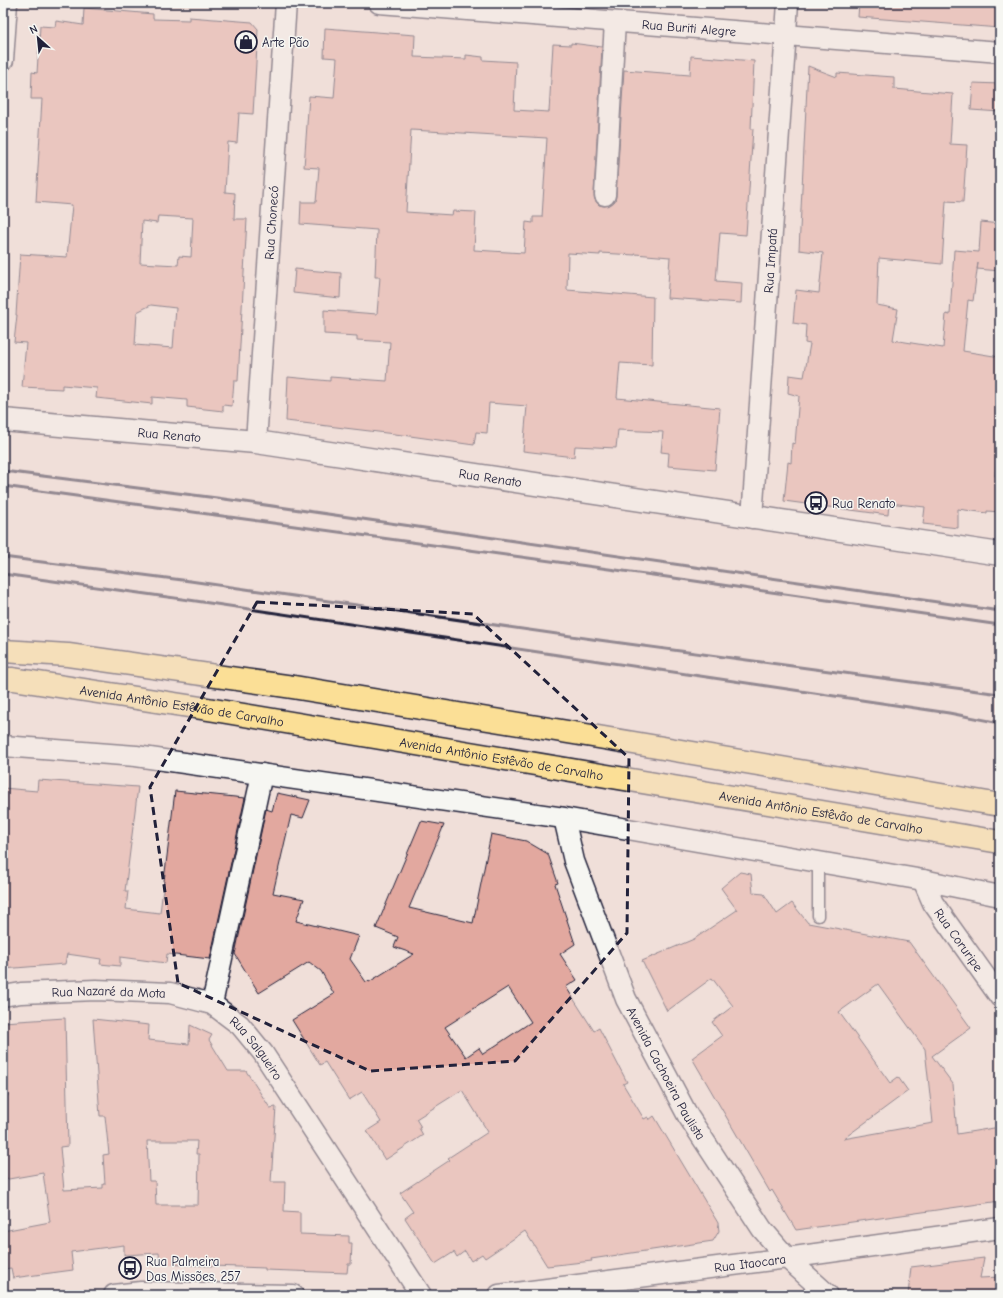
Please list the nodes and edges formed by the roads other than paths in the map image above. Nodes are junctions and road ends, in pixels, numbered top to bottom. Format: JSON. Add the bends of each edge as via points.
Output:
{"nodes":[{"id":1,"x":7,"y":3,"type":"edge"},
{"id":2,"x":286,"y":3,"type":"edge"},
{"id":3,"x":379,"y":3,"type":"edge"},
{"id":4,"x":788,"y":3,"type":"edge"},
{"id":5,"x":615,"y":22,"type":"junction"},
{"id":6,"x":786,"y":36,"type":"junction"},
{"id":7,"x":1000,"y":52,"type":"edge"},
{"id":8,"x":3,"y":60,"type":"edge"},
{"id":9,"x":604,"y":195,"type":"dead end"},
{"id":10,"x":3,"y":420,"type":"edge"},
{"id":11,"x":256,"y":442,"type":"junction"},
{"id":12,"x":752,"y":518,"type":"junction"},
{"id":13,"x":1000,"y":554,"type":"edge"},
{"id":14,"x":3,"y":651,"type":"edge"},
{"id":15,"x":3,"y":679,"type":"edge"},
{"id":16,"x":3,"y":746,"type":"edge"},
{"id":17,"x":262,"y":774,"type":"junction"},
{"id":18,"x":1000,"y":805,"type":"edge"},
{"id":19,"x":564,"y":818,"type":"junction"},
{"id":20,"x":1000,"y":842,"type":"edge"},
{"id":21,"x":818,"y":861,"type":"junction"},
{"id":22,"x":923,"y":880,"type":"junction"},
{"id":23,"x":1000,"y":896,"type":"edge"},
{"id":24,"x":818,"y":916,"type":"dead end"},
{"id":25,"x":3,"y":996,"type":"edge"},
{"id":26,"x":1000,"y":997,"type":"edge"},
{"id":27,"x":212,"y":1004,"type":"junction"},
{"id":28,"x":1000,"y":1228,"type":"edge"},
{"id":29,"x":787,"y":1258,"type":"junction"},
{"id":30,"x":114,"y":1295,"type":"edge"},
{"id":31,"x":293,"y":1295,"type":"edge"},
{"id":32,"x":421,"y":1295,"type":"edge"},
{"id":33,"x":498,"y":1295,"type":"edge"},
{"id":34,"x":828,"y":1295,"type":"edge"}],
"edges":[{"from":1,"to":8,"type":"street"},
{"from":2,"to":11,"type":"street","name":"Rua Chonecó"},
{"from":3,"to":5,"type":"street","name":"Rua Buriti Alegre"},
{"from":4,"to":6,"type":"street","name":"Rua Impatá"},
{"from":5,"to":6,"type":"street","name":"Rua Buriti Alegre"},
{"from":5,"to":9,"type":"street"},
{"from":6,"to":7,"type":"street","name":"Rua Buriti Alegre"},
{"from":6,"to":12,"type":"street","name":"Rua Impatá"},
{"from":10,"to":11,"type":"street","name":"Rua Renato"},
{"from":11,"to":12,"type":"street","name":"Rua Renato"},
{"from":12,"to":13,"type":"street","name":"Rua Renato"},
{"from":14,"to":18,"type":"highway","via":[[68,655],[293,688]]},
{"from":15,"to":20,"type":"highway","name":"Avenida Antônio Estêvão de Carvalho","via":[[214,710]]},
{"from":16,"to":17,"type":"street","via":[[136,756]]},
{"from":17,"to":19,"type":"street"},
{"from":17,"to":27,"type":"street"},
{"from":19,"to":21,"type":"street"},
{"from":19,"to":29,"type":"street","name":"Avenida Cachoeira Paulista","via":[[574,861],[626,998],[688,1116],[762,1229]]},
{"from":21,"to":22,"type":"street"},
{"from":21,"to":24,"type":"lane"},
{"from":22,"to":23,"type":"street"},
{"from":22,"to":26,"type":"street","name":"Rua Coruripe","via":[[933,904]]},
{"from":25,"to":27,"type":"street","name":"Rua Nazaré da Mota","via":[[96,990],[170,993]]},
{"from":27,"to":32,"type":"street","name":"Rua Salgueiro","via":[[240,1025],[263,1053]]},
{"from":28,"to":29,"type":"street","name":"Rua Itaocara"},
{"from":29,"to":33,"type":"street","name":"Rua Itaocara"},
{"from":29,"to":34,"type":"street","name":"Avenida Cachoeira Paulista"},
{"from":30,"to":31,"type":"street","via":[[141,1292]]}]}
